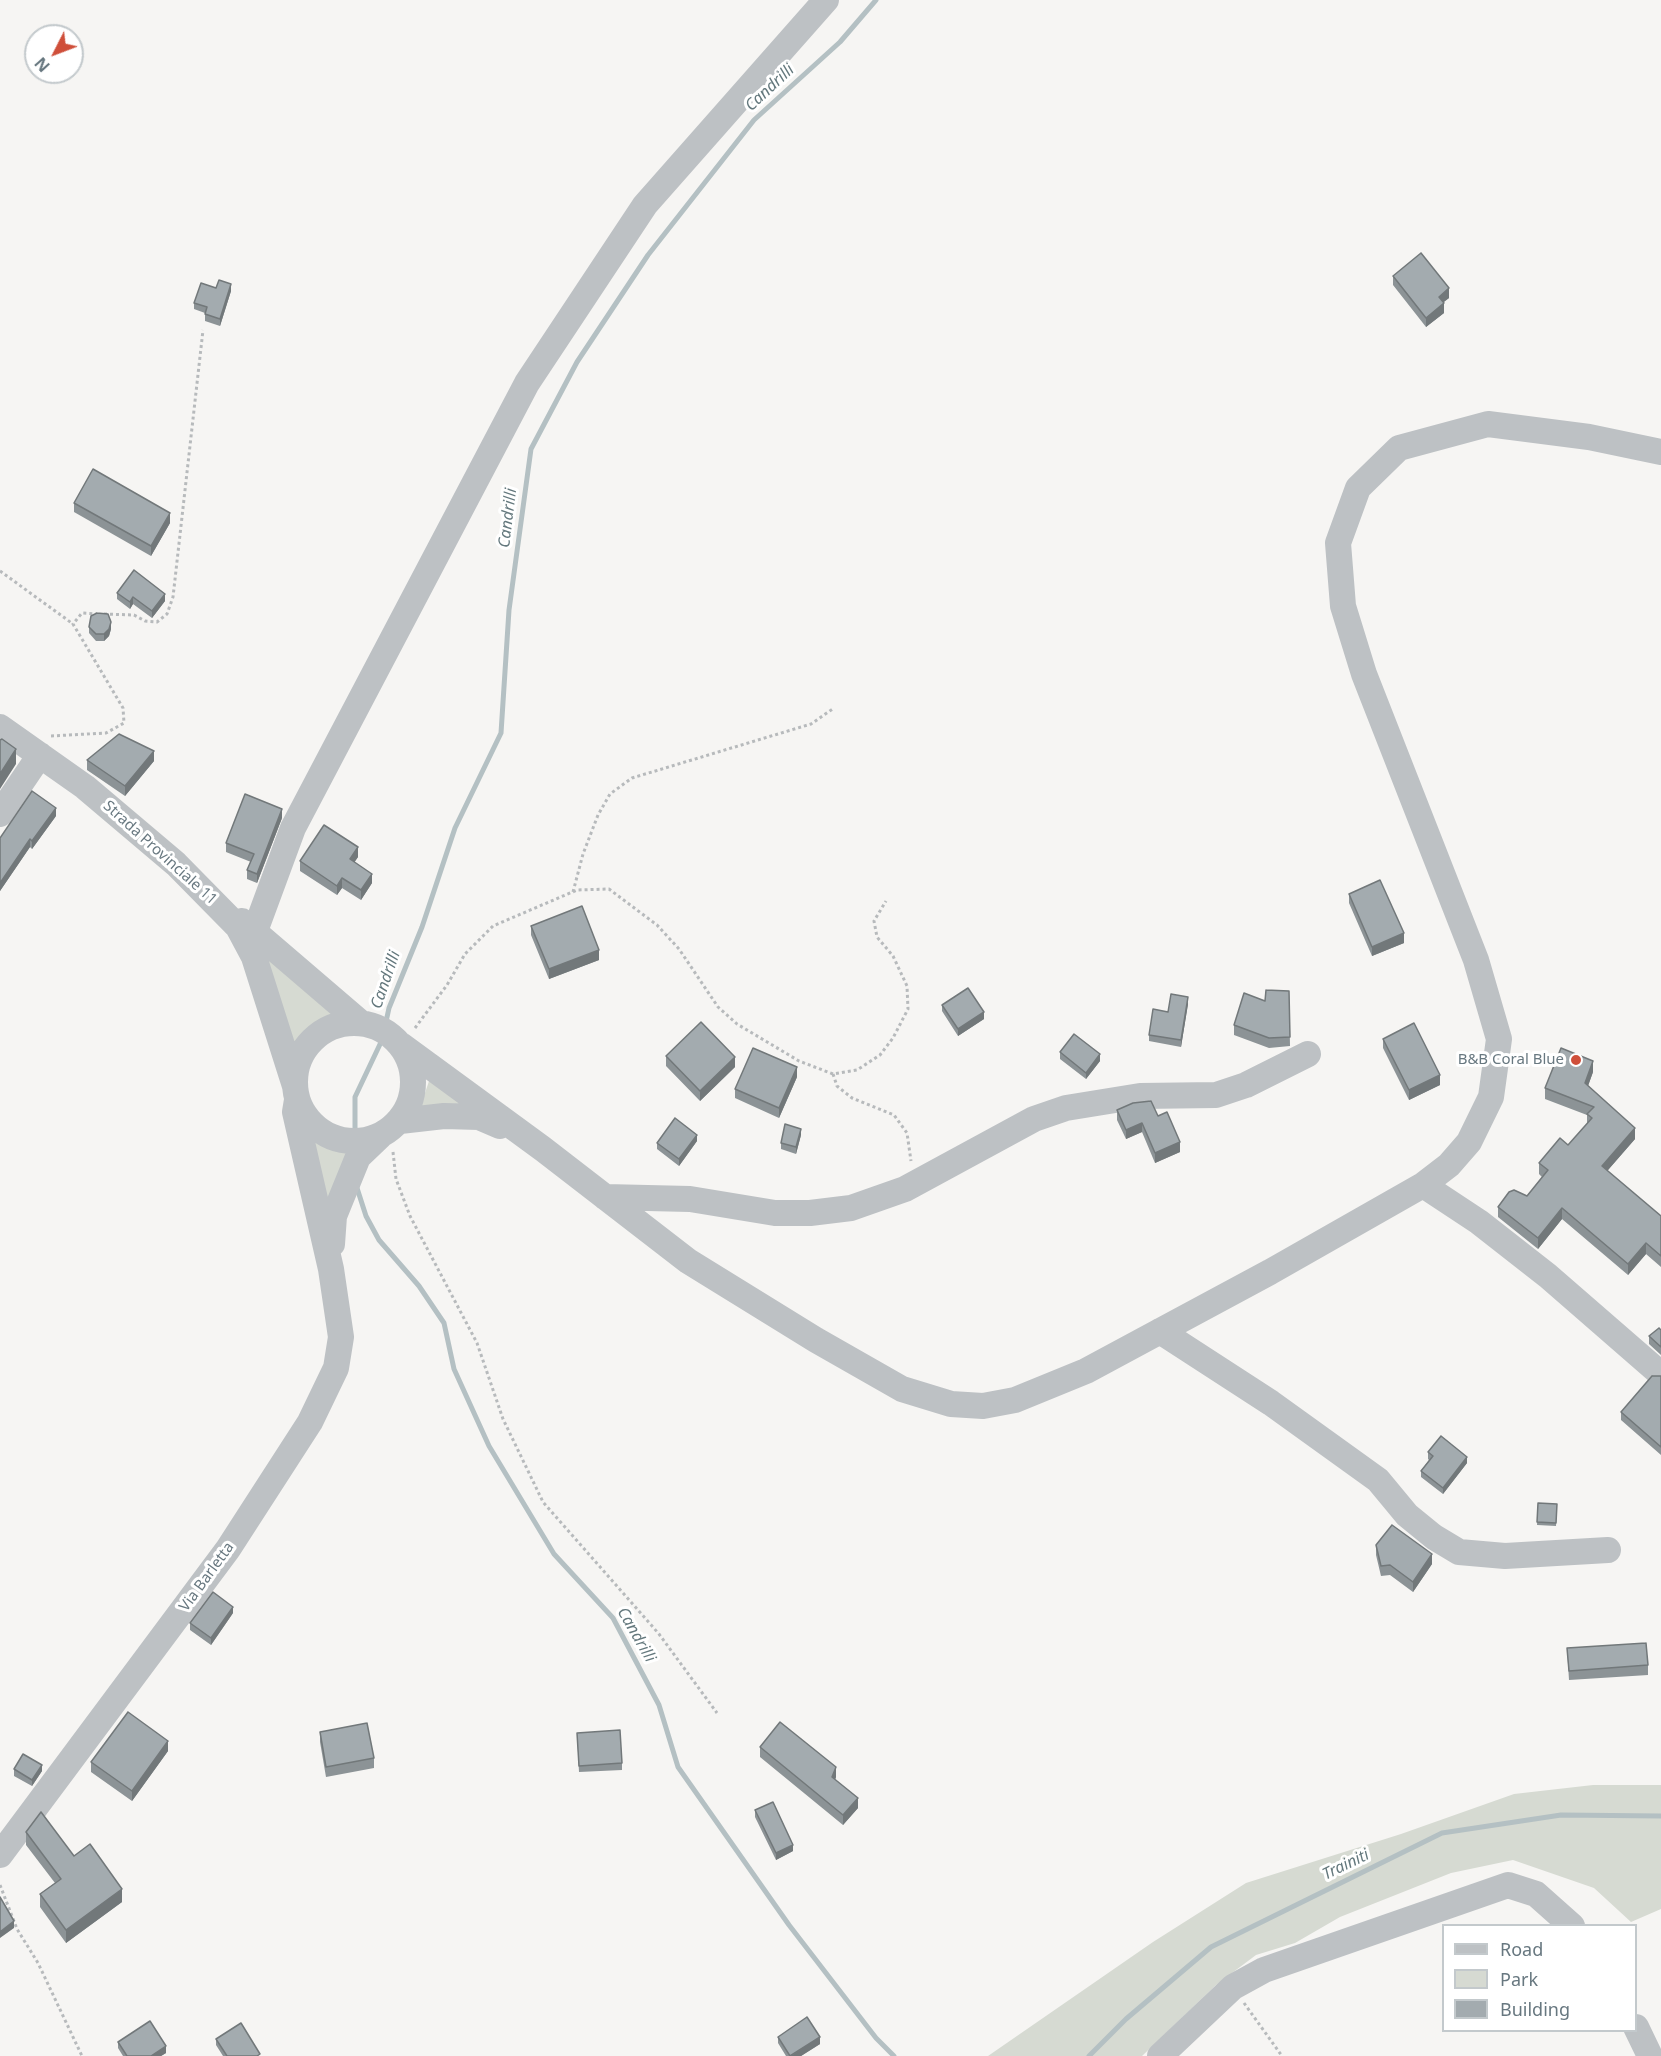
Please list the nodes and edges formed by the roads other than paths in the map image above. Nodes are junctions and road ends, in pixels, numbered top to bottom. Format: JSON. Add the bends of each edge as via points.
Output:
{"nodes":[{"id":1,"x":826,"y":0,"type":"edge"},
{"id":2,"x":1661,"y":452,"type":"edge"},
{"id":3,"x":10,"y":733,"type":"edge"},
{"id":4,"x":40,"y":755,"type":"junction"},
{"id":5,"x":0,"y":814,"type":"edge"},
{"id":6,"x":211,"y":896,"type":"junction"},
{"id":7,"x":255,"y":931,"type":"junction"},
{"id":8,"x":382,"y":1033,"type":"junction"},
{"id":9,"x":1308,"y":1054,"type":"dead end"},
{"id":10,"x":296,"y":1093,"type":"junction"},
{"id":11,"x":390,"y":1129,"type":"junction"},
{"id":12,"x":536,"y":1144,"type":"junction"},
{"id":13,"x":1423,"y":1185,"type":"junction"},
{"id":14,"x":605,"y":1197,"type":"junction"},
{"id":15,"x":331,"y":1269,"type":"junction"},
{"id":16,"x":1160,"y":1331,"type":"junction"},
{"id":17,"x":1656,"y":1370,"type":"dead end"},
{"id":18,"x":1608,"y":1550,"type":"dead end"},
{"id":19,"x":0,"y":1856,"type":"edge"},
{"id":20,"x":1570,"y":1924,"type":"edge"},
{"id":21,"x":1637,"y":2031,"type":"edge"},
{"id":22,"x":1160,"y":2056,"type":"edge"},
{"id":23,"x":1650,"y":2056,"type":"edge"}],
"edges":[{"from":1,"to":7,"type":"street","via":[[645,205],[527,383],[292,828]]},
{"from":2,"to":13,"type":"street","via":[[1589,437],[1488,424],[1399,448],[1359,488],[1338,543],[1343,606],[1365,674],[1476,960],[1499,1039],[1491,1097],[1469,1142],[1449,1165]]},
{"from":3,"to":4,"type":"street","name":"Strada Provinciale 11"},
{"from":4,"to":5,"type":"street"},
{"from":4,"to":6,"type":"street","name":"Strada Provinciale 11","via":[[85,787]]},
{"from":6,"to":7,"type":"street"},
{"from":6,"to":10,"type":"street","name":"Strada Provinciale 11","via":[[238,927],[254,957]]},
{"from":7,"to":8,"type":"street"},
{"from":8,"to":10,"type":"street","name":"Strada Provinciale 11","via":[[340,1024],[321,1033],[306,1047],[297,1065]]},
{"from":8,"to":11,"type":"street","via":[[410,1063],[414,1083],[410,1103]]},
{"from":8,"to":12,"type":"street"},
{"from":9,"to":14,"type":"street","via":[[1246,1085],[1216,1095],[1140,1096],[1066,1108],[1034,1119],[901,1191],[851,1208],[775,1213],[690,1199]]},
{"from":10,"to":11,"type":"street","name":"Strada Provinciale 11","via":[[307,1118],[322,1132],[340,1140],[361,1142]]},
{"from":10,"to":15,"type":"street","name":"Strada Provinciale 11","via":[[295,1112]]},
{"from":11,"to":12,"type":"street","name":"Strada Provinciale 11","via":[[444,1116],[479,1117]]},
{"from":11,"to":15,"type":"street","via":[[358,1157],[334,1216]]},
{"from":12,"to":14,"type":"street"},
{"from":13,"to":16,"type":"street"},
{"from":13,"to":17,"type":"street","via":[[1479,1222]]},
{"from":14,"to":16,"type":"street","via":[[688,1261],[816,1340],[902,1389],[951,1404],[984,1406],[1015,1400],[1086,1371]]},
{"from":15,"to":19,"type":"street","name":"Via Barletta","via":[[341,1336],[336,1368],[310,1422],[228,1549]]},
{"from":16,"to":18,"type":"street","via":[[1271,1403],[1378,1480],[1407,1515],[1459,1552],[1505,1556]]},
{"from":20,"to":22,"type":"street","via":[[1536,1894],[1508,1885],[1264,1970],[1233,1987]]},
{"from":21,"to":23,"type":"street"}]}
